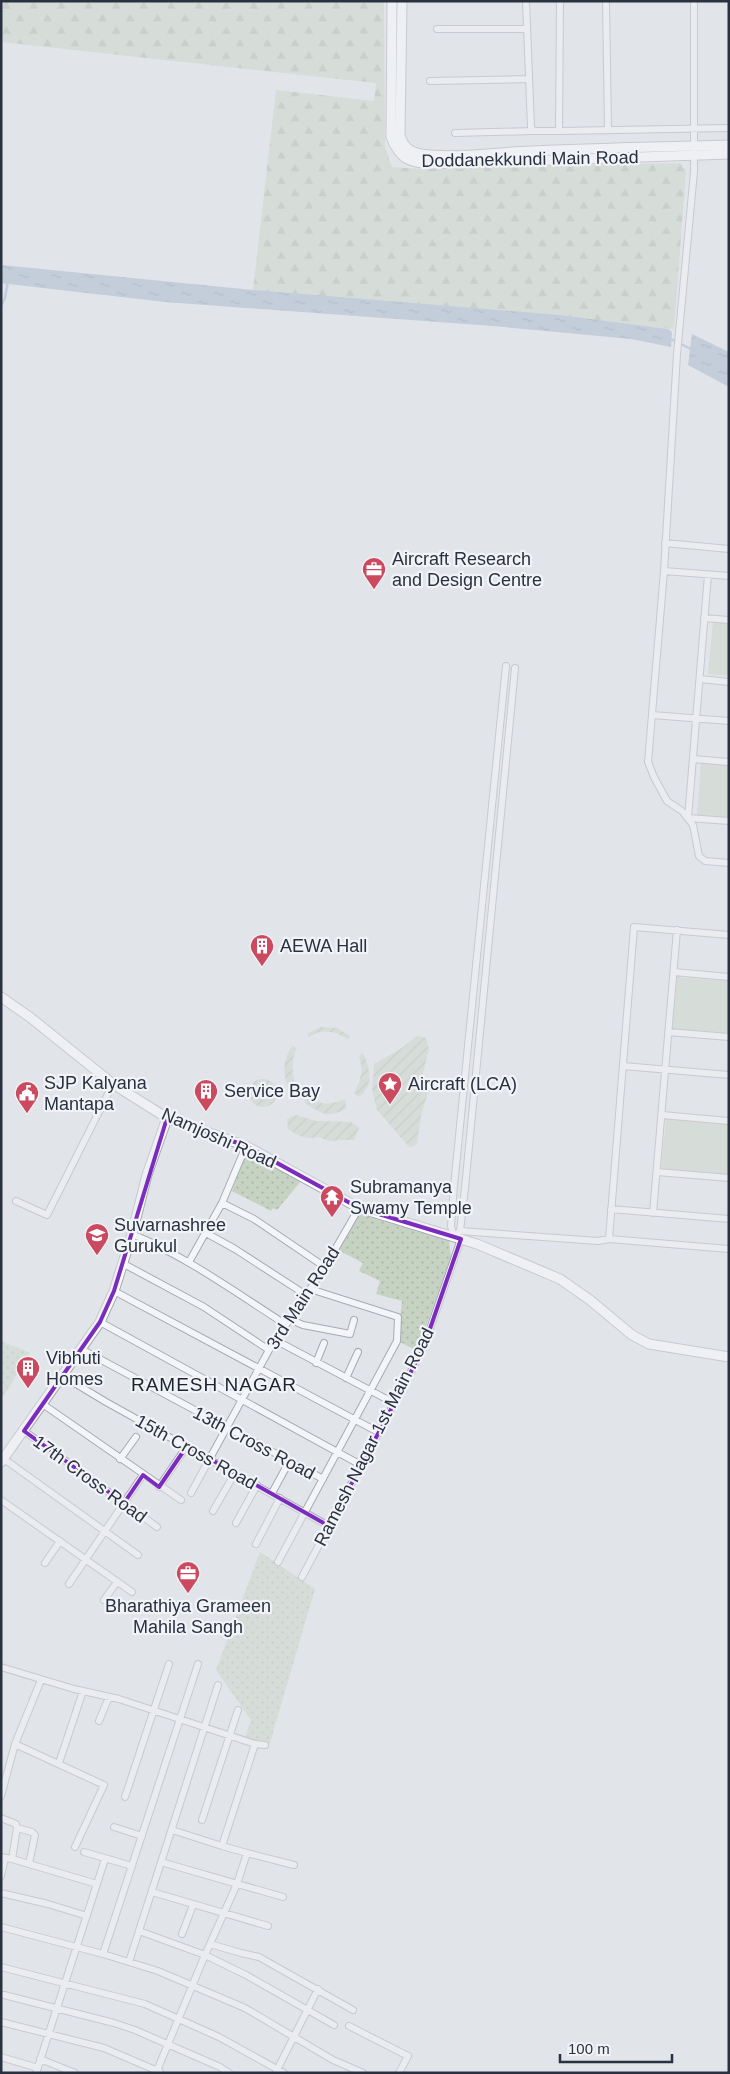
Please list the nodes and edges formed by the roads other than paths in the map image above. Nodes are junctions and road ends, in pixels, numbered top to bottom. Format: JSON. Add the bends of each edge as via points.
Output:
{"nodes":[{"id":1,"x":392,"y":1,"type":"edge"},
{"id":2,"x":402,"y":1,"type":"edge"},
{"id":3,"x":526,"y":1,"type":"edge"},
{"id":4,"x":560,"y":1,"type":"edge"},
{"id":5,"x":606,"y":1,"type":"edge"},
{"id":6,"x":694,"y":1,"type":"edge"},
{"id":7,"x":438,"y":29,"type":"dead end"},
{"id":8,"x":527,"y":29,"type":"junction"},
{"id":9,"x":529,"y":79,"type":"junction"},
{"id":10,"x":430,"y":81,"type":"dead end"},
{"id":11,"x":695,"y":128,"type":"junction"},
{"id":12,"x":729,"y":128,"type":"edge"},
{"id":13,"x":608,"y":130,"type":"junction"},
{"id":14,"x":532,"y":131,"type":"junction"},
{"id":15,"x":559,"y":131,"type":"junction"},
{"id":16,"x":454,"y":133,"type":"dead end"},
{"id":17,"x":729,"y":145,"type":"edge"},
{"id":18,"x":695,"y":151,"type":"junction"},
{"id":19,"x":729,"y":154,"type":"edge"},
{"id":20,"x":664,"y":543,"type":"junction"},
{"id":21,"x":729,"y":549,"type":"edge"},
{"id":22,"x":664,"y":570,"type":"junction"},
{"id":23,"x":708,"y":574,"type":"junction"},
{"id":24,"x":729,"y":576,"type":"edge"},
{"id":25,"x":704,"y":618,"type":"junction"},
{"id":26,"x":729,"y":620,"type":"edge"},
{"id":27,"x":506,"y":666,"type":"dead end"},
{"id":28,"x":515,"y":668,"type":"dead end"},
{"id":29,"x":700,"y":679,"type":"junction"},
{"id":30,"x":729,"y":682,"type":"edge"},
{"id":31,"x":652,"y":715,"type":"junction"},
{"id":32,"x":696,"y":718,"type":"junction"},
{"id":33,"x":729,"y":721,"type":"edge"},
{"id":34,"x":693,"y":759,"type":"junction"},
{"id":35,"x":729,"y":762,"type":"edge"},
{"id":36,"x":688,"y":818,"type":"junction"},
{"id":37,"x":729,"y":821,"type":"edge"},
{"id":38,"x":729,"y":863,"type":"edge"},
{"id":39,"x":677,"y":930,"type":"junction"},
{"id":40,"x":729,"y":935,"type":"edge"},
{"id":41,"x":674,"y":972,"type":"junction"},
{"id":42,"x":729,"y":977,"type":"edge"},
{"id":43,"x":1,"y":996,"type":"edge"},
{"id":44,"x":668,"y":1032,"type":"junction"},
{"id":45,"x":729,"y":1037,"type":"edge"},
{"id":46,"x":623,"y":1066,"type":"junction"},
{"id":47,"x":666,"y":1069,"type":"junction"},
{"id":48,"x":729,"y":1075,"type":"edge"},
{"id":49,"x":112,"y":1084,"type":"junction"},
{"id":50,"x":662,"y":1116,"type":"junction"},
{"id":51,"x":167,"y":1118,"type":"junction"},
{"id":52,"x":729,"y":1121,"type":"edge"},
{"id":53,"x":246,"y":1146,"type":"junction"},
{"id":54,"x":657,"y":1172,"type":"junction"},
{"id":55,"x":729,"y":1178,"type":"edge"},
{"id":56,"x":16,"y":1201,"type":"dead end"},
{"id":57,"x":222,"y":1203,"type":"junction"},
{"id":58,"x":359,"y":1208,"type":"junction"},
{"id":59,"x":611,"y":1209,"type":"junction"},
{"id":60,"x":654,"y":1213,"type":"junction"},
{"id":61,"x":729,"y":1220,"type":"edge"},
{"id":62,"x":206,"y":1233,"type":"junction"},
{"id":63,"x":132,"y":1234,"type":"junction"},
{"id":64,"x":458,"y":1236,"type":"junction"},
{"id":65,"x":609,"y":1239,"type":"junction"},
{"id":66,"x":729,"y":1249,"type":"edge"},
{"id":67,"x":189,"y":1262,"type":"junction"},
{"id":68,"x":122,"y":1263,"type":"junction"},
{"id":69,"x":325,"y":1267,"type":"junction"},
{"id":70,"x":310,"y":1289,"type":"junction"},
{"id":71,"x":114,"y":1291,"type":"junction"},
{"id":72,"x":306,"y":1295,"type":"junction"},
{"id":73,"x":354,"y":1320,"type":"dead end"},
{"id":74,"x":100,"y":1322,"type":"junction"},
{"id":75,"x":287,"y":1322,"type":"junction"},
{"id":76,"x":275,"y":1340,"type":"junction"},
{"id":77,"x":324,"y":1343,"type":"dead end"},
{"id":78,"x":81,"y":1349,"type":"junction"},
{"id":79,"x":269,"y":1350,"type":"junction"},
{"id":80,"x":358,"y":1352,"type":"dead end"},
{"id":81,"x":729,"y":1357,"type":"edge"},
{"id":82,"x":316,"y":1363,"type":"junction"},
{"id":83,"x":258,"y":1369,"type":"junction"},
{"id":84,"x":63,"y":1376,"type":"junction"},
{"id":85,"x":346,"y":1378,"type":"junction"},
{"id":86,"x":370,"y":1390,"type":"junction"},
{"id":87,"x":242,"y":1398,"type":"junction"},
{"id":88,"x":394,"y":1403,"type":"junction"},
{"id":89,"x":44,"y":1405,"type":"junction"},
{"id":90,"x":354,"y":1420,"type":"junction"},
{"id":91,"x":226,"y":1428,"type":"junction"},
{"id":92,"x":24,"y":1431,"type":"junction"},
{"id":93,"x":378,"y":1432,"type":"junction"},
{"id":94,"x":136,"y":1437,"type":"dead end"},
{"id":95,"x":187,"y":1446,"type":"junction"},
{"id":96,"x":337,"y":1452,"type":"junction"},
{"id":97,"x":120,"y":1459,"type":"junction"},
{"id":98,"x":210,"y":1459,"type":"junction"},
{"id":99,"x":3,"y":1461,"type":"edge"},
{"id":100,"x":289,"y":1462,"type":"junction"},
{"id":101,"x":361,"y":1465,"type":"junction"},
{"id":102,"x":235,"y":1473,"type":"junction"},
{"id":103,"x":143,"y":1475,"type":"junction"},
{"id":104,"x":322,"y":1479,"type":"junction"},
{"id":105,"x":257,"y":1485,"type":"junction"},
{"id":106,"x":160,"y":1487,"type":"junction"},
{"id":107,"x":272,"y":1493,"type":"junction"},
{"id":108,"x":191,"y":1494,"type":"dead end"},
{"id":109,"x":280,"y":1498,"type":"junction"},
{"id":110,"x":1,"y":1500,"type":"edge"},
{"id":111,"x":181,"y":1500,"type":"dead end"},
{"id":112,"x":124,"y":1503,"type":"junction"},
{"id":113,"x":213,"y":1511,"type":"dead end"},
{"id":114,"x":305,"y":1512,"type":"junction"},
{"id":115,"x":236,"y":1523,"type":"dead end"},
{"id":116,"x":156,"y":1526,"type":"dead end"},
{"id":117,"x":329,"y":1526,"type":"junction"},
{"id":118,"x":105,"y":1532,"type":"junction"},
{"id":119,"x":60,"y":1542,"type":"junction"},
{"id":120,"x":256,"y":1544,"type":"dead end"},
{"id":121,"x":138,"y":1555,"type":"dead end"},
{"id":122,"x":86,"y":1560,"type":"junction"},
{"id":123,"x":278,"y":1562,"type":"dead end"},
{"id":124,"x":45,"y":1563,"type":"dead end"},
{"id":125,"x":302,"y":1577,"type":"dead end"},
{"id":126,"x":117,"y":1582,"type":"junction"},
{"id":127,"x":69,"y":1584,"type":"dead end"},
{"id":128,"x":132,"y":1592,"type":"dead end"},
{"id":129,"x":104,"y":1600,"type":"dead end"},
{"id":130,"x":169,"y":1664,"type":"dead end"},
{"id":131,"x":198,"y":1664,"type":"dead end"},
{"id":132,"x":1,"y":1667,"type":"edge"},
{"id":133,"x":41,"y":1680,"type":"junction"},
{"id":134,"x":218,"y":1685,"type":"dead end"},
{"id":135,"x":84,"y":1691,"type":"junction"},
{"id":136,"x":109,"y":1698,"type":"junction"},
{"id":137,"x":238,"y":1710,"type":"dead end"},
{"id":138,"x":153,"y":1712,"type":"junction"},
{"id":139,"x":179,"y":1719,"type":"junction"},
{"id":140,"x":99,"y":1721,"type":"dead end"},
{"id":141,"x":205,"y":1727,"type":"junction"},
{"id":142,"x":230,"y":1735,"type":"junction"},
{"id":143,"x":15,"y":1744,"type":"junction"},
{"id":144,"x":256,"y":1744,"type":"junction"},
{"id":145,"x":265,"y":1745,"type":"dead end"},
{"id":146,"x":59,"y":1763,"type":"junction"},
{"id":147,"x":5,"y":1769,"type":"edge"},
{"id":148,"x":1,"y":1796,"type":"edge"},
{"id":149,"x":125,"y":1797,"type":"dead end"},
{"id":150,"x":1,"y":1818,"type":"edge"},
{"id":151,"x":202,"y":1820,"type":"dead end"},
{"id":152,"x":114,"y":1827,"type":"dead end"},
{"id":153,"x":17,"y":1828,"type":"junction"},
{"id":154,"x":172,"y":1830,"type":"junction"},
{"id":155,"x":142,"y":1836,"type":"junction"},
{"id":156,"x":222,"y":1846,"type":"junction"},
{"id":157,"x":76,"y":1847,"type":"dead end"},
{"id":158,"x":84,"y":1852,"type":"dead end"},
{"id":159,"x":247,"y":1853,"type":"junction"},
{"id":160,"x":6,"y":1858,"type":"edge"},
{"id":161,"x":105,"y":1859,"type":"junction"},
{"id":162,"x":161,"y":1862,"type":"junction"},
{"id":163,"x":29,"y":1864,"type":"junction"},
{"id":164,"x":294,"y":1865,"type":"dead end"},
{"id":165,"x":132,"y":1866,"type":"junction"},
{"id":166,"x":1,"y":1876,"type":"edge"},
{"id":167,"x":97,"y":1884,"type":"junction"},
{"id":168,"x":237,"y":1884,"type":"junction"},
{"id":169,"x":152,"y":1892,"type":"junction"},
{"id":170,"x":1,"y":1893,"type":"edge"},
{"id":171,"x":282,"y":1897,"type":"dead end"},
{"id":172,"x":193,"y":1905,"type":"junction"},
{"id":173,"x":224,"y":1913,"type":"junction"},
{"id":174,"x":87,"y":1916,"type":"junction"},
{"id":175,"x":268,"y":1926,"type":"dead end"},
{"id":176,"x":1,"y":1927,"type":"edge"},
{"id":177,"x":139,"y":1931,"type":"junction"},
{"id":178,"x":182,"y":1934,"type":"dead end"},
{"id":179,"x":210,"y":1944,"type":"junction"},
{"id":180,"x":77,"y":1947,"type":"junction"},
{"id":181,"x":104,"y":1954,"type":"junction"},
{"id":182,"x":205,"y":1955,"type":"junction"},
{"id":183,"x":129,"y":1962,"type":"junction"},
{"id":184,"x":1,"y":1967,"type":"edge"},
{"id":185,"x":65,"y":1984,"type":"junction"},
{"id":186,"x":192,"y":1986,"type":"junction"},
{"id":187,"x":318,"y":1989,"type":"junction"},
{"id":188,"x":4,"y":1995,"type":"dead end"},
{"id":189,"x":306,"y":2009,"type":"junction"},
{"id":190,"x":57,"y":2010,"type":"junction"},
{"id":191,"x":353,"y":2010,"type":"dead end"},
{"id":192,"x":179,"y":2018,"type":"junction"},
{"id":193,"x":1,"y":2022,"type":"edge"},
{"id":194,"x":334,"y":2025,"type":"dead end"},
{"id":195,"x":349,"y":2026,"type":"dead end"},
{"id":196,"x":49,"y":2034,"type":"junction"},
{"id":197,"x":293,"y":2038,"type":"junction"},
{"id":198,"x":168,"y":2044,"type":"junction"},
{"id":199,"x":1,"y":2057,"type":"edge"},
{"id":200,"x":40,"y":2060,"type":"junction"},
{"id":201,"x":37,"y":2070,"type":"edge"},
{"id":202,"x":158,"y":2072,"type":"edge"},
{"id":203,"x":279,"y":2072,"type":"edge"},
{"id":204,"x":75,"y":2073,"type":"edge"},
{"id":205,"x":229,"y":2073,"type":"edge"},
{"id":206,"x":363,"y":2073,"type":"edge"},
{"id":207,"x":399,"y":2073,"type":"edge"}],
"edges":[{"from":1,"to":18,"type":"street","name":"Doddanekkundi Main Road","via":[[391,138],[404,158],[430,164]]},
{"from":2,"to":18,"type":"street","name":"Doddanekkundi Main Road","via":[[400,136],[403,145],[410,150],[432,155]]},
{"from":3,"to":8,"type":"street"},
{"from":4,"to":15,"type":"street"},
{"from":5,"to":13,"type":"street"},
{"from":6,"to":11,"type":"street"},
{"from":7,"to":8,"type":"street"},
{"from":8,"to":9,"type":"street"},
{"from":9,"to":10,"type":"street"},
{"from":9,"to":14,"type":"street"},
{"from":11,"to":12,"type":"street"},
{"from":11,"to":13,"type":"street"},
{"from":11,"to":18,"type":"street"},
{"from":13,"to":15,"type":"street"},
{"from":14,"to":15,"type":"street"},
{"from":14,"to":16,"type":"street"},
{"from":17,"to":18,"type":"street","name":"Doddanekkundi Main Road"},
{"from":18,"to":19,"type":"street","name":"Doddanekkundi Main Road"},
{"from":18,"to":20,"type":"street","via":[[676,354]]},
{"from":20,"to":21,"type":"street"},
{"from":20,"to":22,"type":"street"},
{"from":22,"to":23,"type":"street"},
{"from":22,"to":31,"type":"street"},
{"from":23,"to":24,"type":"street"},
{"from":23,"to":25,"type":"street"},
{"from":25,"to":26,"type":"street"},
{"from":25,"to":29,"type":"street"},
{"from":27,"to":64,"type":"street","via":[[453,1202],[451,1226]]},
{"from":28,"to":64,"type":"street"},
{"from":29,"to":30,"type":"street"},
{"from":29,"to":32,"type":"street"},
{"from":31,"to":32,"type":"street"},
{"from":31,"to":36,"type":"street","via":[[648,762],[667,801]]},
{"from":32,"to":33,"type":"street"},
{"from":32,"to":34,"type":"street"},
{"from":34,"to":35,"type":"street"},
{"from":34,"to":36,"type":"street"},
{"from":36,"to":37,"type":"street"},
{"from":36,"to":38,"type":"street","via":[[693,825],[699,856],[705,861]]},
{"from":39,"to":40,"type":"street"},
{"from":39,"to":41,"type":"street"},
{"from":39,"to":46,"type":"street","via":[[634,927]]},
{"from":41,"to":42,"type":"street"},
{"from":41,"to":44,"type":"street"},
{"from":43,"to":49,"type":"street","name":"Namjoshi Road"},
{"from":44,"to":45,"type":"street"},
{"from":44,"to":47,"type":"street"},
{"from":46,"to":47,"type":"street"},
{"from":46,"to":59,"type":"street"},
{"from":47,"to":48,"type":"street"},
{"from":47,"to":50,"type":"street"},
{"from":49,"to":51,"type":"street","name":"Namjoshi Road"},
{"from":49,"to":56,"type":"street","via":[[47,1215]]},
{"from":50,"to":52,"type":"street"},
{"from":50,"to":54,"type":"street"},
{"from":51,"to":53,"type":"street","name":"Namjoshi Road"},
{"from":51,"to":63,"type":"street","via":[[147,1175]]},
{"from":53,"to":57,"type":"street"},
{"from":53,"to":58,"type":"street","name":"Namjoshi Road"},
{"from":54,"to":55,"type":"street"},
{"from":54,"to":60,"type":"street"},
{"from":57,"to":62,"type":"street"},
{"from":57,"to":69,"type":"street","via":[[254,1219]]},
{"from":58,"to":64,"type":"street","name":"Namjoshi Road"},
{"from":58,"to":69,"type":"street","name":"3rd Main Road"},
{"from":59,"to":60,"type":"street"},
{"from":59,"to":65,"type":"street"},
{"from":60,"to":61,"type":"street"},
{"from":62,"to":67,"type":"street"},
{"from":62,"to":72,"type":"street"},
{"from":63,"to":67,"type":"street"},
{"from":63,"to":68,"type":"street"},
{"from":64,"to":65,"type":"street"},
{"from":64,"to":81,"type":"street","name":"Namjoshi Road","via":[[560,1279],[632,1335],[649,1344]]},
{"from":64,"to":88,"type":"street","name":"Ramesh Nagar 1st Main Road","via":[[429,1333]]},
{"from":65,"to":66,"type":"street"},
{"from":67,"to":75,"type":"street"},
{"from":68,"to":71,"type":"street"},
{"from":68,"to":79,"type":"street","via":[[204,1307]]},
{"from":69,"to":70,"type":"street","name":"3rd Main Road"},
{"from":70,"to":72,"type":"street","name":"3rd Main Road"},
{"from":70,"to":86,"type":"street","via":[[398,1317],[397,1341]]},
{"from":71,"to":74,"type":"street"},
{"from":71,"to":83,"type":"street"},
{"from":72,"to":75,"type":"street","name":"3rd Main Road"},
{"from":73,"to":75,"type":"street","via":[[350,1334]]},
{"from":74,"to":78,"type":"street"},
{"from":74,"to":87,"type":"street"},
{"from":75,"to":76,"type":"street","name":"3rd Main Road"},
{"from":76,"to":79,"type":"street","name":"3rd Main Road"},
{"from":76,"to":82,"type":"street"},
{"from":77,"to":82,"type":"street"},
{"from":78,"to":84,"type":"street"},
{"from":78,"to":91,"type":"street","name":"13th Cross Road"},
{"from":79,"to":83,"type":"street","name":"3rd Main Road"},
{"from":80,"to":85,"type":"street"},
{"from":82,"to":85,"type":"street"},
{"from":83,"to":87,"type":"street","name":"3rd Main Road"},
{"from":83,"to":90,"type":"street"},
{"from":84,"to":89,"type":"street"},
{"from":84,"to":95,"type":"street","name":"15th Cross Road"},
{"from":85,"to":86,"type":"street"},
{"from":86,"to":88,"type":"street"},
{"from":86,"to":90,"type":"street"},
{"from":87,"to":91,"type":"street","name":"3rd Main Road"},
{"from":87,"to":96,"type":"street"},
{"from":88,"to":93,"type":"street","name":"Ramesh Nagar 1st Main Road"},
{"from":89,"to":92,"type":"street"},
{"from":89,"to":97,"type":"street"},
{"from":90,"to":93,"type":"street"},
{"from":90,"to":96,"type":"street"},
{"from":91,"to":98,"type":"street","name":"3rd Main Road"},
{"from":91,"to":100,"type":"street","name":"13th Cross Road"},
{"from":92,"to":99,"type":"street"},
{"from":92,"to":112,"type":"street","name":"17th Cross Road"},
{"from":93,"to":101,"type":"street","name":"Ramesh Nagar 1st Main Road"},
{"from":94,"to":97,"type":"street"},
{"from":95,"to":98,"type":"street","name":"15th Cross Road"},
{"from":95,"to":106,"type":"street"},
{"from":96,"to":101,"type":"street"},
{"from":96,"to":104,"type":"street"},
{"from":97,"to":103,"type":"street"},
{"from":98,"to":102,"type":"street","name":"15th Cross Road"},
{"from":98,"to":108,"type":"street","name":"3rd Main Road"},
{"from":99,"to":118,"type":"street"},
{"from":100,"to":104,"type":"street","name":"13th Cross Road"},
{"from":100,"to":107,"type":"street"},
{"from":101,"to":117,"type":"street","name":"Ramesh Nagar 1st Main Road"},
{"from":102,"to":105,"type":"street","name":"15th Cross Road"},
{"from":102,"to":113,"type":"street"},
{"from":103,"to":106,"type":"street"},
{"from":103,"to":112,"type":"street"},
{"from":104,"to":114,"type":"street"},
{"from":105,"to":107,"type":"street","name":"15th Cross Road"},
{"from":105,"to":115,"type":"street"},
{"from":106,"to":111,"type":"street"},
{"from":107,"to":109,"type":"street","name":"15th Cross Road"},
{"from":109,"to":114,"type":"street","name":"15th Cross Road"},
{"from":109,"to":120,"type":"street"},
{"from":110,"to":119,"type":"street"},
{"from":112,"to":116,"type":"street","name":"17th Cross Road"},
{"from":112,"to":118,"type":"street"},
{"from":114,"to":117,"type":"street","name":"15th Cross Road"},
{"from":114,"to":123,"type":"street"},
{"from":117,"to":125,"type":"street","name":"Ramesh Nagar 1st Main Road"},
{"from":118,"to":121,"type":"street"},
{"from":118,"to":122,"type":"street"},
{"from":119,"to":122,"type":"street"},
{"from":119,"to":124,"type":"street"},
{"from":122,"to":126,"type":"street"},
{"from":122,"to":127,"type":"street"},
{"from":126,"to":128,"type":"street"},
{"from":126,"to":129,"type":"street"},
{"from":130,"to":138,"type":"street"},
{"from":131,"to":139,"type":"street"},
{"from":132,"to":133,"type":"street"},
{"from":133,"to":135,"type":"street"},
{"from":133,"to":143,"type":"street"},
{"from":134,"to":141,"type":"street"},
{"from":135,"to":136,"type":"street"},
{"from":135,"to":146,"type":"street"},
{"from":136,"to":138,"type":"street"},
{"from":136,"to":140,"type":"street"},
{"from":137,"to":142,"type":"street"},
{"from":138,"to":139,"type":"street"},
{"from":138,"to":149,"type":"street"},
{"from":139,"to":141,"type":"street"},
{"from":139,"to":155,"type":"street"},
{"from":141,"to":142,"type":"street"},
{"from":141,"to":154,"type":"street"},
{"from":142,"to":144,"type":"street"},
{"from":142,"to":151,"type":"street"},
{"from":143,"to":146,"type":"street"},
{"from":143,"to":147,"type":"street"},
{"from":144,"to":145,"type":"street"},
{"from":144,"to":156,"type":"street"},
{"from":146,"to":157,"type":"street","via":[[104,1784]]},
{"from":147,"to":148,"type":"street"},
{"from":150,"to":153,"type":"street","via":[[16,1824]]},
{"from":152,"to":155,"type":"street"},
{"from":153,"to":160,"type":"street"},
{"from":153,"to":163,"type":"street","via":[[35,1835]]},
{"from":154,"to":156,"type":"street"},
{"from":154,"to":162,"type":"street"},
{"from":155,"to":165,"type":"street"},
{"from":156,"to":159,"type":"street"},
{"from":158,"to":161,"type":"street"},
{"from":159,"to":164,"type":"street"},
{"from":159,"to":168,"type":"street"},
{"from":160,"to":163,"type":"street"},
{"from":160,"to":166,"type":"street"},
{"from":161,"to":165,"type":"street"},
{"from":161,"to":167,"type":"street"},
{"from":162,"to":168,"type":"street"},
{"from":162,"to":169,"type":"street"},
{"from":163,"to":167,"type":"street"},
{"from":165,"to":181,"type":"street"},
{"from":167,"to":174,"type":"street"},
{"from":168,"to":171,"type":"street"},
{"from":168,"to":173,"type":"street"},
{"from":169,"to":172,"type":"street"},
{"from":169,"to":177,"type":"street"},
{"from":170,"to":174,"type":"street"},
{"from":172,"to":173,"type":"street"},
{"from":172,"to":178,"type":"street"},
{"from":173,"to":175,"type":"street"},
{"from":173,"to":179,"type":"street"},
{"from":174,"to":180,"type":"street"},
{"from":176,"to":180,"type":"street"},
{"from":177,"to":182,"type":"street"},
{"from":177,"to":183,"type":"street"},
{"from":179,"to":182,"type":"street"},
{"from":179,"to":187,"type":"street","via":[[259,1956]]},
{"from":180,"to":181,"type":"street"},
{"from":180,"to":185,"type":"street"},
{"from":181,"to":183,"type":"street"},
{"from":182,"to":186,"type":"street"},
{"from":182,"to":189,"type":"street"},
{"from":183,"to":186,"type":"street"},
{"from":184,"to":185,"type":"street"},
{"from":185,"to":190,"type":"street"},
{"from":185,"to":192,"type":"street","via":[[146,2004]]},
{"from":186,"to":192,"type":"street"},
{"from":186,"to":197,"type":"street","via":[[245,2008]]},
{"from":187,"to":189,"type":"street"},
{"from":187,"to":191,"type":"street"},
{"from":188,"to":190,"type":"street"},
{"from":189,"to":194,"type":"street"},
{"from":189,"to":197,"type":"street"},
{"from":190,"to":196,"type":"street"},
{"from":190,"to":198,"type":"street","via":[[114,2022]]},
{"from":192,"to":198,"type":"street"},
{"from":192,"to":203,"type":"street"},
{"from":193,"to":196,"type":"street"},
{"from":195,"to":207,"type":"street","via":[[408,2056]]},
{"from":196,"to":200,"type":"street"},
{"from":196,"to":202,"type":"street","via":[[104,2048]]},
{"from":197,"to":203,"type":"street"},
{"from":197,"to":206,"type":"street"},
{"from":198,"to":202,"type":"street"},
{"from":198,"to":205,"type":"street"},
{"from":199,"to":201,"type":"street"},
{"from":200,"to":201,"type":"street"},
{"from":200,"to":204,"type":"street"}]}
